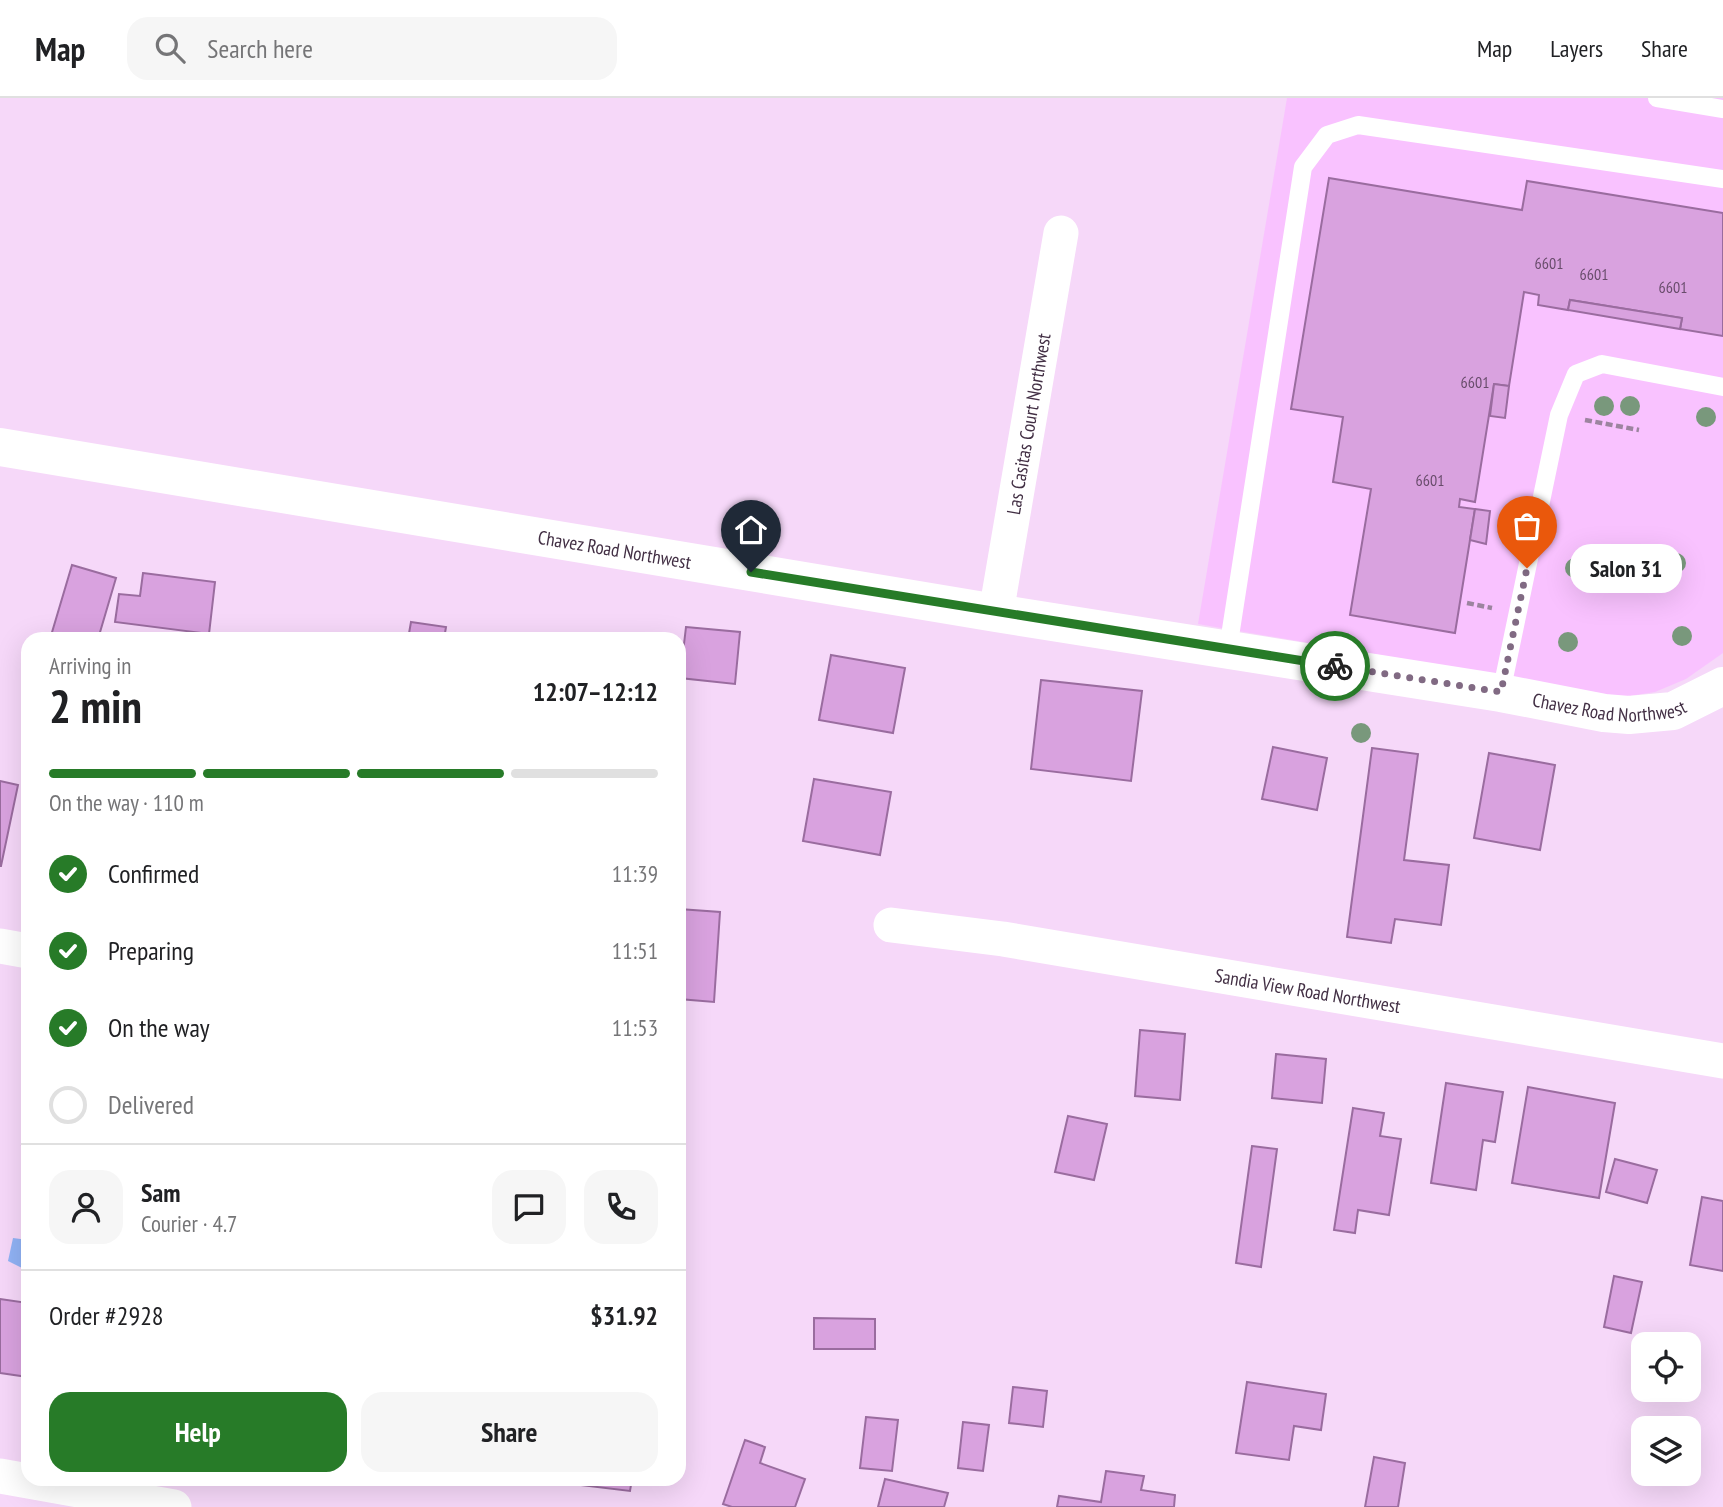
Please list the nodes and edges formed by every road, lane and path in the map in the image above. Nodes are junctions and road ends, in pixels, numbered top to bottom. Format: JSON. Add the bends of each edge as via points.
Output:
{"nodes":[{"id":1,"x":1657,"y":98,"type":"edge"},
{"id":2,"x":1723,"y":109,"type":"edge"},
{"id":3,"x":1723,"y":179,"type":"edge"},
{"id":4,"x":1061,"y":233,"type":"dead end"},
{"id":5,"x":1723,"y":387,"type":"edge"},
{"id":6,"x":1559,"y":415,"type":"junction"},
{"id":7,"x":1639,"y":430,"type":"dead end"},
{"id":8,"x":0,"y":447,"type":"edge"},
{"id":9,"x":996,"y":613,"type":"junction"},
{"id":10,"x":1228,"y":649,"type":"junction"},
{"id":11,"x":1723,"y":686,"type":"edge"},
{"id":12,"x":1501,"y":692,"type":"junction"},
{"id":13,"x":891,"y":925,"type":"dead end"},
{"id":14,"x":0,"y":946,"type":"edge"},
{"id":15,"x":21,"y":950,"type":"edge"},
{"id":16,"x":1723,"y":1061,"type":"edge"},
{"id":17,"x":0,"y":1476,"type":"edge"},
{"id":18,"x":21,"y":1480,"type":"edge"},
{"id":19,"x":54,"y":1486,"type":"edge"},
{"id":20,"x":163,"y":1506,"type":"edge"}],
"edges":[{"from":1,"to":2,"type":"lane"},
{"from":3,"to":10,"type":"lane","via":[[1358,125],[1327,135],[1303,167]]},
{"from":4,"to":9,"type":"street","name":"Las Casitas Court Northwest"},
{"from":5,"to":6,"type":"lane","via":[[1602,364],[1576,374]]},
{"from":6,"to":7,"type":"path"},
{"from":6,"to":12,"type":"lane"},
{"from":8,"to":9,"type":"street","name":"Chavez Road Northwest"},
{"from":9,"to":10,"type":"street","name":"Chavez Road Northwest"},
{"from":10,"to":12,"type":"street","name":"Chavez Road Northwest"},
{"from":11,"to":12,"type":"street","name":"Chavez Road Northwest","via":[[1673,711],[1629,715]]},
{"from":13,"to":16,"type":"street","name":"Sandia View Road Northwest"},
{"from":14,"to":15,"type":"street"},
{"from":17,"to":18,"type":"street"},
{"from":19,"to":20,"type":"street"}]}
